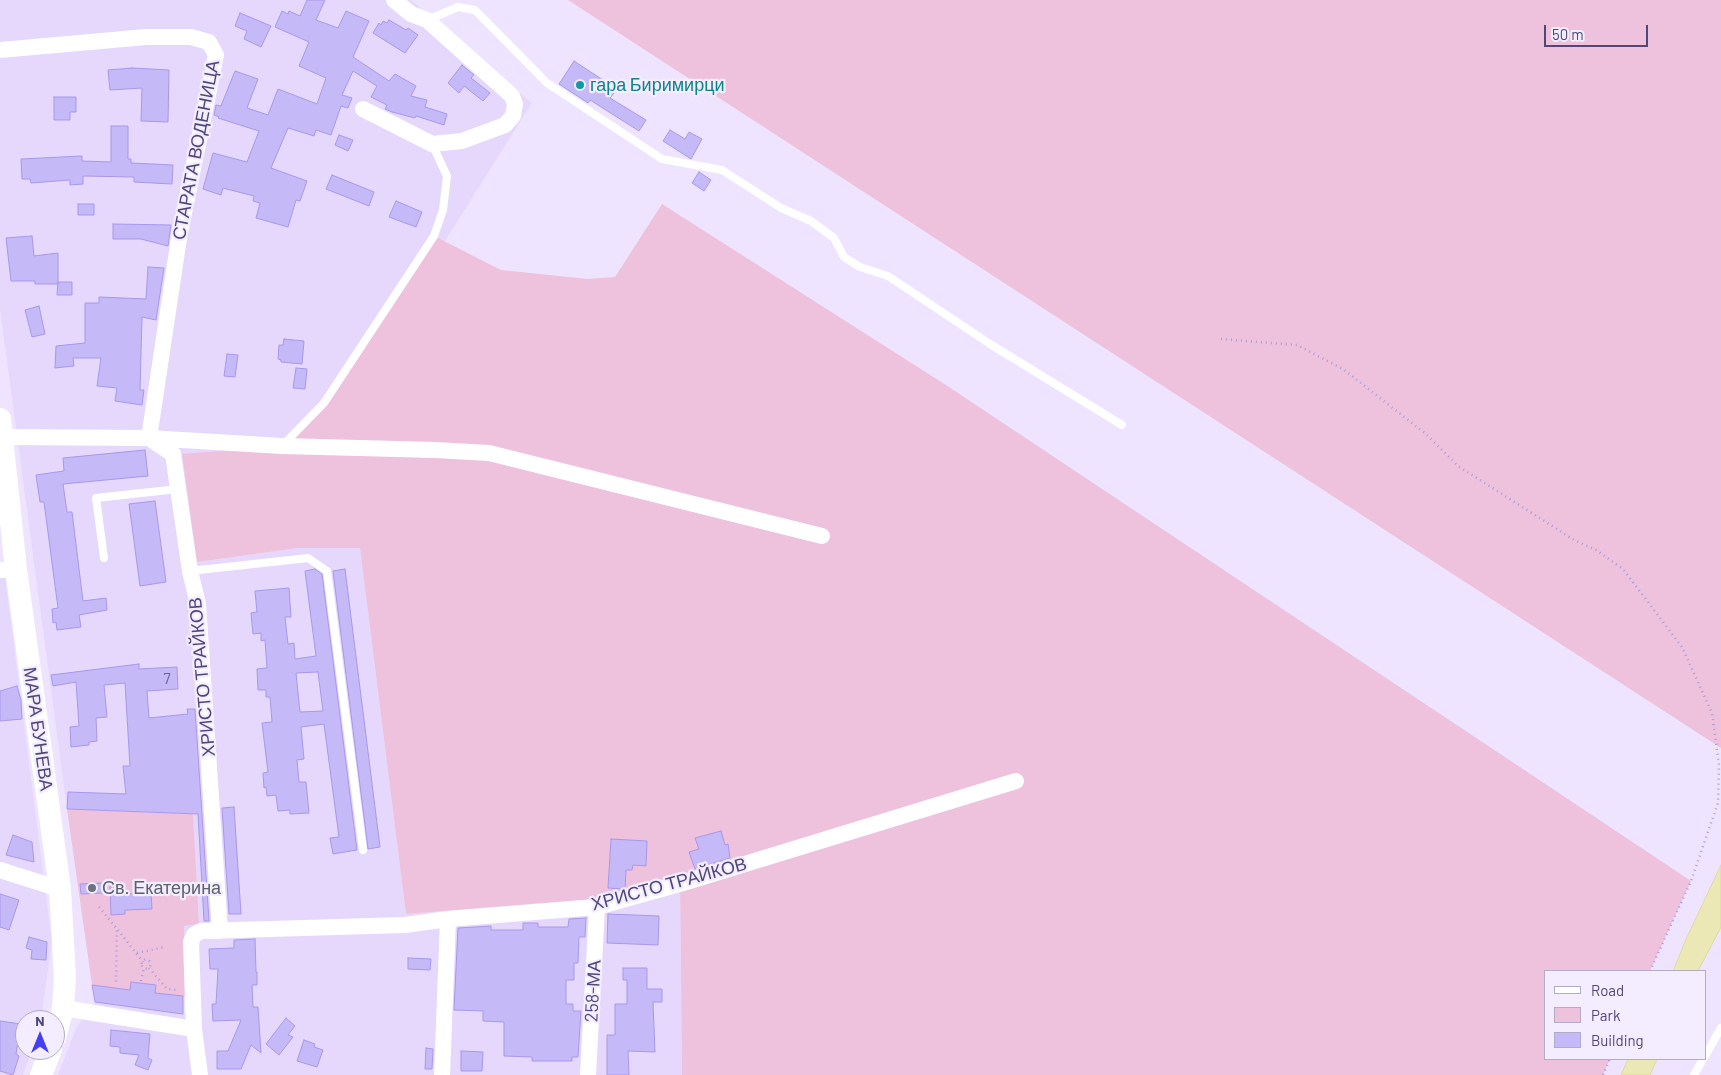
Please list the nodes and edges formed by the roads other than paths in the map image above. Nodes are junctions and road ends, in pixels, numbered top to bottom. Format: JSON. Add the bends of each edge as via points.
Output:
{"nodes":[{"id":1,"x":394,"y":0,"type":"edge"},
{"id":2,"x":427,"y":20,"type":"junction"},
{"id":3,"x":0,"y":50,"type":"edge"},
{"id":4,"x":362,"y":109,"type":"dead end"},
{"id":5,"x":432,"y":144,"type":"junction"},
{"id":6,"x":1122,"y":425,"type":"dead end"},
{"id":7,"x":1,"y":428,"type":"edge"},
{"id":8,"x":149,"y":438,"type":"junction"},
{"id":9,"x":282,"y":446,"type":"junction"},
{"id":10,"x":178,"y":488,"type":"junction"},
{"id":11,"x":822,"y":536,"type":"dead end"},
{"id":12,"x":104,"y":558,"type":"dead end"},
{"id":13,"x":8,"y":569,"type":"edge"},
{"id":14,"x":190,"y":571,"type":"junction"},
{"id":15,"x":1016,"y":781,"type":"dead end"},
{"id":16,"x":363,"y":850,"type":"dead end"},
{"id":17,"x":0,"y":870,"type":"edge"},
{"id":18,"x":60,"y":888,"type":"junction"},
{"id":19,"x":597,"y":907,"type":"junction"},
{"id":20,"x":448,"y":919,"type":"junction"},
{"id":21,"x":220,"y":931,"type":"junction"},
{"id":22,"x":63,"y":1008,"type":"joint"},
{"id":23,"x":1721,"y":1028,"type":"edge"},
{"id":24,"x":194,"y":1029,"type":"junction"},
{"id":25,"x":1706,"y":1054,"type":"edge"},
{"id":26,"x":47,"y":1060,"type":"edge"},
{"id":27,"x":1703,"y":1060,"type":"edge"},
{"id":28,"x":42,"y":1075,"type":"edge"},
{"id":29,"x":200,"y":1075,"type":"edge"},
{"id":30,"x":442,"y":1075,"type":"edge"},
{"id":31,"x":588,"y":1075,"type":"edge"},
{"id":32,"x":1694,"y":1075,"type":"edge"}],
"edges":[{"from":1,"to":2,"type":"street","via":[[411,14]]},
{"from":2,"to":5,"type":"street","via":[[512,96],[515,104],[513,116],[505,125],[462,141]]},
{"from":2,"to":6,"type":"lane","via":[[458,7],[475,10],[547,82],[662,159],[722,170],[781,208],[811,221],[834,238],[844,257],[860,267],[888,276],[990,344]]},
{"from":3,"to":8,"type":"street","name":"СТАРАТА ВОДЕНИЦА","via":[[146,37],[191,37],[209,42],[216,55],[179,238]]},
{"from":4,"to":5,"type":"street"},
{"from":5,"to":9,"type":"lane","via":[[447,176],[443,210],[434,236],[324,403]]},
{"from":7,"to":8,"type":"street"},
{"from":7,"to":13,"type":"street","name":"МАРА БУНЕВА"},
{"from":8,"to":9,"type":"street"},
{"from":8,"to":10,"type":"street","name":"ХРИСТО ТРАЙКОВ","via":[[173,454]]},
{"from":9,"to":11,"type":"street","via":[[489,453]]},
{"from":10,"to":12,"type":"lane","via":[[96,498]]},
{"from":10,"to":14,"type":"street","name":"ХРИСТО ТРАЙКОВ"},
{"from":13,"to":18,"type":"street","name":"МАРА БУНЕВА"},
{"from":14,"to":16,"type":"lane","via":[[308,558],[327,571]]},
{"from":14,"to":21,"type":"street","name":"ХРИСТО ТРАЙКОВ","via":[[198,604]]},
{"from":15,"to":19,"type":"street","name":"ХРИСТО ТРАЙКОВ"},
{"from":17,"to":18,"type":"street"},
{"from":18,"to":22,"type":"street","name":"МАРА БУНЕВА","via":[[65,978]]},
{"from":19,"to":20,"type":"street","name":"ХРИСТО ТРАЙКОВ"},
{"from":19,"to":31,"type":"street","name":"258-МА"},
{"from":20,"to":21,"type":"street","name":"ХРИСТО ТРАЙКОВ","via":[[406,925]]},
{"from":20,"to":30,"type":"street"},
{"from":21,"to":24,"type":"street","name":"ХРИСТО ТРАЙКОВ","via":[[201,931],[194,934],[191,942]]},
{"from":22,"to":24,"type":"street"},
{"from":23,"to":25,"type":"lane"},
{"from":24,"to":29,"type":"street","name":"ХРИСТО ТРАЙКОВ"},
{"from":26,"to":28,"type":"street"},
{"from":27,"to":32,"type":"lane"}]}
